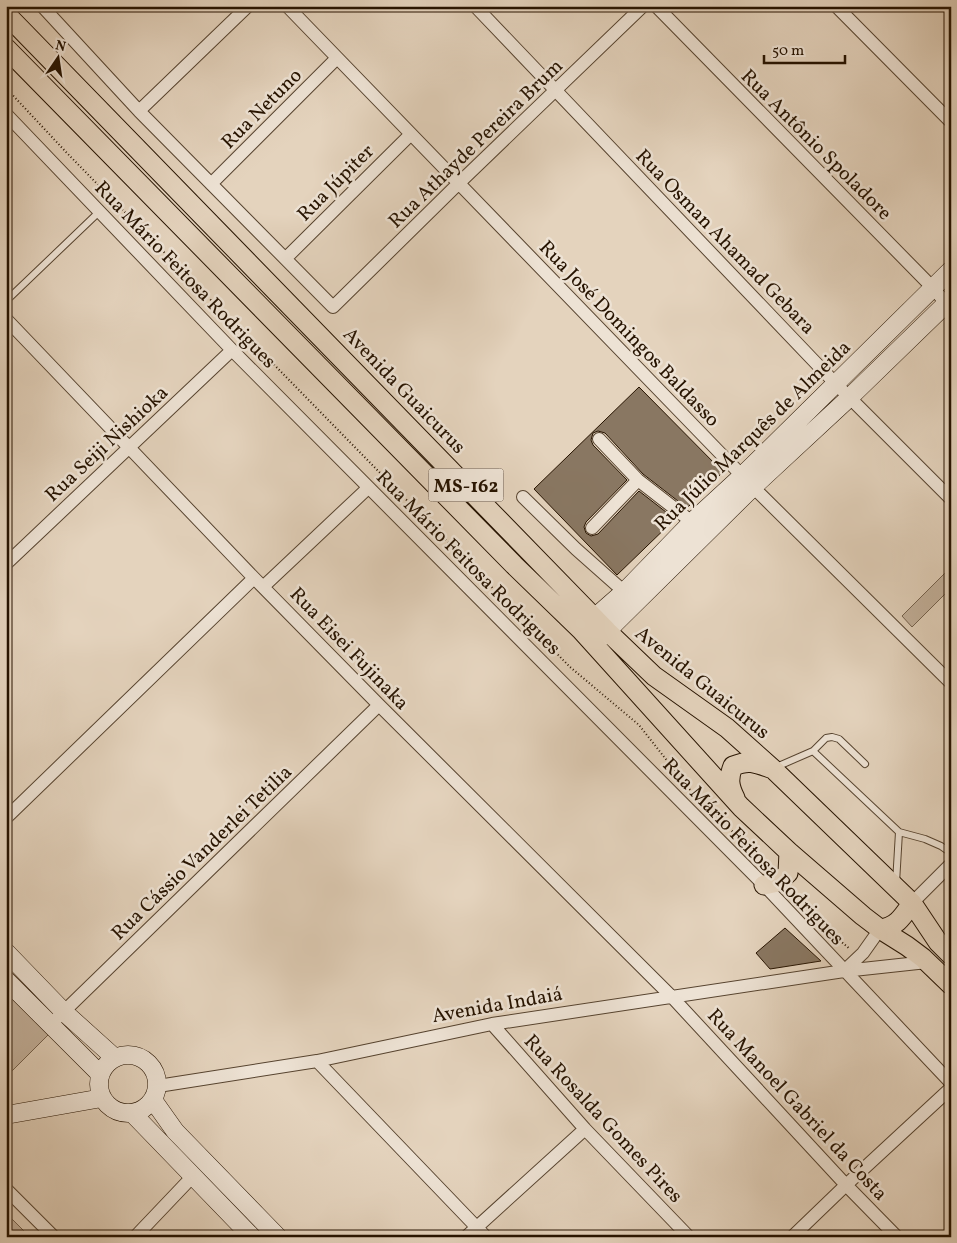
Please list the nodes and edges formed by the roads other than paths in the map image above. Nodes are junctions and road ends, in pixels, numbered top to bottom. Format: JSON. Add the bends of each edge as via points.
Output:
{"nodes":[{"id":1,"x":248,"y":6,"type":"edge"},
{"id":2,"x":287,"y":6,"type":"edge"},
{"id":3,"x":475,"y":6,"type":"edge"},
{"id":4,"x":643,"y":6,"type":"edge"},
{"id":5,"x":656,"y":6,"type":"edge"},
{"id":6,"x":836,"y":6,"type":"edge"},
{"id":7,"x":52,"y":9,"type":"edge"},
{"id":8,"x":6,"y":14,"type":"edge"},
{"id":9,"x":6,"y":48,"type":"edge"},
{"id":10,"x":337,"y":58,"type":"junction"},
{"id":11,"x":556,"y":90,"type":"junction"},
{"id":12,"x":139,"y":111,"type":"junction"},
{"id":13,"x":6,"y":114,"type":"edge"},
{"id":14,"x":951,"y":122,"type":"edge"},
{"id":15,"x":411,"y":134,"type":"junction"},
{"id":16,"x":211,"y":184,"type":"junction"},
{"id":17,"x":458,"y":184,"type":"junction"},
{"id":18,"x":100,"y":211,"type":"junction"},
{"id":19,"x":286,"y":258,"type":"junction"},
{"id":20,"x":951,"y":270,"type":"edge"},
{"id":21,"x":933,"y":288,"type":"junction"},
{"id":22,"x":6,"y":300,"type":"edge"},
{"id":23,"x":949,"y":304,"type":"edge"},
{"id":24,"x":7,"y":321,"type":"edge"},
{"id":25,"x":232,"y":350,"type":"junction"},
{"id":26,"x":835,"y":383,"type":"junction"},
{"id":27,"x":850,"y":398,"type":"junction"},
{"id":28,"x":599,"y":439,"type":"dead end"},
{"id":29,"x":128,"y":447,"type":"junction"},
{"id":30,"x":638,"y":480,"type":"junction"},
{"id":31,"x":748,"y":481,"type":"junction"},
{"id":32,"x":368,"y":488,"type":"junction"},
{"id":33,"x":523,"y":497,"type":"dead end"},
{"id":34,"x":951,"y":499,"type":"edge"},
{"id":35,"x":692,"y":522,"type":"junction"},
{"id":36,"x":592,"y":528,"type":"dead end"},
{"id":37,"x":6,"y":564,"type":"edge"},
{"id":38,"x":254,"y":578,"type":"junction"},
{"id":39,"x":264,"y":586,"type":"junction"},
{"id":40,"x":630,"y":597,"type":"junction"},
{"id":41,"x":598,"y":631,"type":"junction"},
{"id":42,"x":951,"y":683,"type":"edge"},
{"id":43,"x":378,"y":705,"type":"junction"},
{"id":44,"x":813,"y":750,"type":"junction"},
{"id":45,"x":865,"y":764,"type":"dead end"},
{"id":46,"x":773,"y":769,"type":"junction"},
{"id":47,"x":740,"y":807,"type":"junction"},
{"id":48,"x":6,"y":818,"type":"edge"},
{"id":49,"x":899,"y":832,"type":"junction"},
{"id":50,"x":789,"y":852,"type":"junction"},
{"id":51,"x":951,"y":853,"type":"edge"},
{"id":52,"x":951,"y":864,"type":"edge"},
{"id":53,"x":773,"y":882,"type":"junction"},
{"id":54,"x":895,"y":886,"type":"junction"},
{"id":55,"x":918,"y":897,"type":"junction"},
{"id":56,"x":880,"y":929,"type":"junction"},
{"id":57,"x":6,"y":952,"type":"edge"},
{"id":58,"x":951,"y":955,"type":"edge"},
{"id":59,"x":928,"y":962,"type":"junction"},
{"id":60,"x":844,"y":971,"type":"junction"},
{"id":61,"x":6,"y":980,"type":"edge"},
{"id":62,"x":951,"y":985,"type":"edge"},
{"id":63,"x":672,"y":997,"type":"junction"},
{"id":64,"x":64,"y":1012,"type":"junction"},
{"id":65,"x":492,"y":1024,"type":"junction"},
{"id":66,"x":50,"y":1025,"type":"junction"},
{"id":67,"x":115,"y":1058,"type":"junction"},
{"id":68,"x":317,"y":1061,"type":"junction"},
{"id":69,"x":100,"y":1074,"type":"junction"},
{"id":70,"x":951,"y":1083,"type":"edge"},
{"id":71,"x":951,"y":1088,"type":"edge"},
{"id":72,"x":156,"y":1093,"type":"junction"},
{"id":73,"x":102,"y":1098,"type":"junction"},
{"id":74,"x":133,"y":1114,"type":"junction"},
{"id":75,"x":6,"y":1115,"type":"edge"},
{"id":76,"x":585,"y":1129,"type":"junction"},
{"id":77,"x":206,"y":1164,"type":"junction"},
{"id":78,"x":193,"y":1176,"type":"junction"},
{"id":79,"x":846,"y":1185,"type":"junction"},
{"id":80,"x":6,"y":1188,"type":"edge"},
{"id":81,"x":477,"y":1226,"type":"junction"},
{"id":82,"x":54,"y":1237,"type":"edge"},
{"id":83,"x":135,"y":1237,"type":"edge"},
{"id":84,"x":252,"y":1237,"type":"edge"},
{"id":85,"x":278,"y":1237,"type":"edge"},
{"id":86,"x":466,"y":1237,"type":"edge"},
{"id":87,"x":486,"y":1237,"type":"edge"},
{"id":88,"x":689,"y":1237,"type":"edge"},
{"id":89,"x":792,"y":1237,"type":"edge"},
{"id":90,"x":897,"y":1237,"type":"edge"}],
"edges":[{"from":1,"to":12,"type":"street"},
{"from":2,"to":10,"type":"street","name":"Rua José Domingos Baldasso"},
{"from":3,"to":11,"type":"street","name":"Rua Osman Ahamad Gebara"},
{"from":4,"to":11,"type":"street","name":"Rua Athayde Pereira Brum"},
{"from":5,"to":21,"type":"street","name":"Rua Antônio Spoladore"},
{"from":6,"to":14,"type":"street"},
{"from":7,"to":12,"type":"street"},
{"from":8,"to":41,"type":"main road","name":"Avenida Guaicurus","number":"MS-162"},
{"from":9,"to":41,"type":"main road","name":"Avenida Guaicurus","number":"MS-162","via":[[507,558],[581,630]]},
{"from":10,"to":15,"type":"street","name":"Rua José Domingos Baldasso"},
{"from":10,"to":16,"type":"street","name":"Rua Netuno"},
{"from":11,"to":17,"type":"street","name":"Rua Athayde Pereira Brum"},
{"from":11,"to":26,"type":"street","name":"Rua Osman Ahamad Gebara"},
{"from":12,"to":16,"type":"street"},
{"from":13,"to":18,"type":"street","name":"Rua Mário Feitosa Rodrigues"},
{"from":15,"to":17,"type":"street","name":"Rua José Domingos Baldasso"},
{"from":15,"to":19,"type":"street","name":"Rua Júpiter"},
{"from":16,"to":19,"type":"street"},
{"from":17,"to":19,"type":"street","name":"Rua Athayde Pereira Brum","via":[[333,307]]},
{"from":17,"to":31,"type":"street","name":"Rua José Domingos Baldasso"},
{"from":18,"to":22,"type":"lane"},
{"from":18,"to":25,"type":"street","name":"Rua Mário Feitosa Rodrigues"},
{"from":20,"to":21,"type":"street","name":"Rua Júlio Marquês de Almeida"},
{"from":21,"to":23,"type":"street","name":"Rua Antônio Spoladore"},
{"from":21,"to":26,"type":"street","name":"Rua Júlio Marquês de Almeida"},
{"from":23,"to":27,"type":"street","name":"Rua Júlio Marquês de Almeida"},
{"from":24,"to":29,"type":"street","name":"Rua Eisei Fujinaka"},
{"from":25,"to":29,"type":"street","name":"Rua Seiji Nishioka"},
{"from":25,"to":32,"type":"street","name":"Rua Mário Feitosa Rodrigues"},
{"from":26,"to":27,"type":"street","name":"Rua Osman Ahamad Gebara"},
{"from":26,"to":31,"type":"street","name":"Rua Júlio Marquês de Almeida"},
{"from":27,"to":31,"type":"street","name":"Rua Júlio Marquês de Almeida"},
{"from":27,"to":34,"type":"street","name":"Rua Osman Ahamad Gebara"},
{"from":28,"to":30,"type":"street"},
{"from":29,"to":37,"type":"street","name":"Rua Seiji Nishioka"},
{"from":29,"to":38,"type":"street","name":"Rua Eisei Fujinaka"},
{"from":30,"to":35,"type":"street"},
{"from":30,"to":36,"type":"street"},
{"from":31,"to":35,"type":"street","name":"Rua Júlio Marquês de Almeida"},
{"from":31,"to":40,"type":"street","name":"Rua Júlio Marquês de Almeida"},
{"from":31,"to":42,"type":"street","name":"Rua José Domingos Baldasso"},
{"from":32,"to":39,"type":"street"},
{"from":32,"to":53,"type":"street","name":"Rua Mário Feitosa Rodrigues"},
{"from":33,"to":40,"type":"street"},
{"from":35,"to":40,"type":"street","name":"Rua Júlio Marquês de Almeida"},
{"from":38,"to":39,"type":"street","name":"Rua Eisei Fujinaka"},
{"from":38,"to":48,"type":"street"},
{"from":39,"to":43,"type":"street","name":"Rua Eisei Fujinaka"},
{"from":40,"to":41,"type":"street","name":"Rua Júlio Marquês de Almeida"},
{"from":41,"to":46,"type":"main road","name":"Avenida Guaicurus","number":"MS-162","via":[[654,676],[728,728]]},
{"from":41,"to":47,"type":"main road","name":"Avenida Guaicurus","number":"MS-162"},
{"from":43,"to":63,"type":"street","name":"Rua Eisei Fujinaka"},
{"from":43,"to":64,"type":"street","name":"Rua Cássio Vanderlei Tetilia"},
{"from":44,"to":45,"type":"lane","via":[[826,738],[832,737],[839,739]]},
{"from":44,"to":46,"type":"lane"},
{"from":44,"to":49,"type":"lane"},
{"from":46,"to":47,"type":"main road","via":[[755,762],[733,766],[729,776],[730,787]]},
{"from":46,"to":54,"type":"main road","name":"Avenida Guaicurus","number":"MS-162"},
{"from":47,"to":50,"type":"main road","name":"Avenida Guaicurus","number":"MS-162"},
{"from":49,"to":51,"type":"lane","via":[[925,839]]},
{"from":49,"to":54,"type":"lane"},
{"from":50,"to":53,"type":"main road","via":[[788,873]]},
{"from":50,"to":56,"type":"main road","name":"Avenida Guaicurus","number":"MS-162"},
{"from":52,"to":55,"type":"street"},
{"from":53,"to":60,"type":"street","name":"Rua Mário Feitosa Rodrigues"},
{"from":54,"to":55,"type":"main road","name":"Avenida Guaicurus","number":"MS-162"},
{"from":55,"to":56,"type":"main road","via":[[897,923]]},
{"from":55,"to":58,"type":"main road","name":"Avenida Guaicurus","number":"MS-162","via":[[938,942]]},
{"from":56,"to":59,"type":"main road","name":"Avenida Guaicurus","number":"MS-162"},
{"from":56,"to":60,"type":"street"},
{"from":57,"to":64,"type":"street"},
{"from":59,"to":60,"type":"street","name":"Avenida Indaiá"},
{"from":59,"to":62,"type":"main road","name":"Avenida Guaicurus","number":"MS-162"},
{"from":60,"to":63,"type":"street","name":"Avenida Indaiá"},
{"from":60,"to":70,"type":"street","name":"Rua Mário Feitosa Rodrigues"},
{"from":61,"to":66,"type":"street"},
{"from":63,"to":65,"type":"street","name":"Avenida Indaiá"},
{"from":63,"to":79,"type":"street","name":"Rua Manoel Gabriel da Costa"},
{"from":64,"to":66,"type":"street","name":"Rua Cássio Vanderlei Tetilia"},
{"from":64,"to":67,"type":"street"},
{"from":65,"to":68,"type":"street","name":"Avenida Indaiá"},
{"from":65,"to":76,"type":"street","name":"Rua Rosalda Gomes Pires"},
{"from":66,"to":69,"type":"street"},
{"from":67,"to":69,"type":"street"},
{"from":67,"to":72,"type":"street","via":[[132,1055],[148,1062],[157,1078]]},
{"from":68,"to":72,"type":"street","name":"Avenida Indaiá"},
{"from":68,"to":81,"type":"street"},
{"from":69,"to":73,"type":"street"},
{"from":71,"to":79,"type":"street"},
{"from":72,"to":74,"type":"street","via":[[145,1109]]},
{"from":72,"to":77,"type":"street","via":[[175,1131]]},
{"from":73,"to":74,"type":"street","via":[[110,1108]]},
{"from":73,"to":75,"type":"street"},
{"from":74,"to":78,"type":"street"},
{"from":76,"to":81,"type":"street"},
{"from":76,"to":88,"type":"street","name":"Rua Rosalda Gomes Pires"},
{"from":77,"to":78,"type":"street"},
{"from":77,"to":85,"type":"street"},
{"from":78,"to":83,"type":"street"},
{"from":78,"to":84,"type":"street"},
{"from":79,"to":89,"type":"street"},
{"from":79,"to":90,"type":"street","name":"Rua Manoel Gabriel da Costa"},
{"from":80,"to":82,"type":"street"},
{"from":81,"to":86,"type":"street"},
{"from":81,"to":87,"type":"street"}]}
